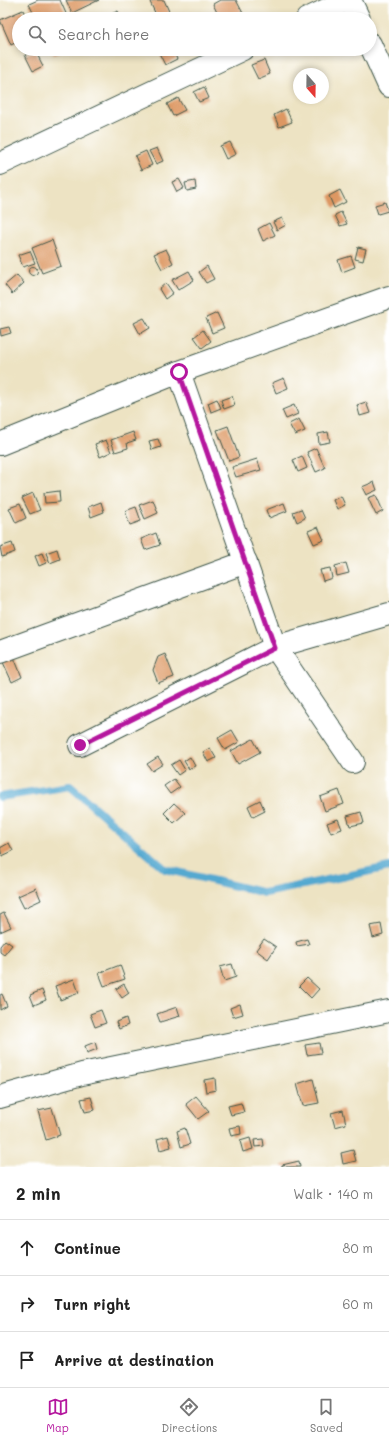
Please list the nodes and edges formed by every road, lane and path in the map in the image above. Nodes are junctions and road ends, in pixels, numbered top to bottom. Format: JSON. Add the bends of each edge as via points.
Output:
{"nodes":[{"id":1,"x":347,"y":0,"type":"edge"},
{"id":2,"x":350,"y":0,"type":"edge"},
{"id":3,"x":322,"y":12,"type":"edge"},
{"id":4,"x":356,"y":12,"type":"edge"},
{"id":5,"x":229,"y":56,"type":"edge"},
{"id":6,"x":375,"y":56,"type":"edge"},
{"id":7,"x":389,"y":86,"type":"edge"},
{"id":8,"x":0,"y":164,"type":"edge"},
{"id":9,"x":389,"y":297,"type":"edge"},
{"id":10,"x":179,"y":372,"type":"junction"},
{"id":11,"x":0,"y":444,"type":"edge"},
{"id":12,"x":246,"y":562,"type":"junction"},
{"id":13,"x":389,"y":614,"type":"edge"},
{"id":14,"x":275,"y":648,"type":"junction"},
{"id":15,"x":0,"y":652,"type":"edge"},
{"id":16,"x":80,"y":745,"type":"dead end"},
{"id":17,"x":353,"y":762,"type":"dead end"},
{"id":18,"x":389,"y":1011,"type":"edge"},
{"id":19,"x":0,"y":1097,"type":"edge"}],
"edges":[{"from":1,"to":3,"type":"street"},
{"from":2,"to":4,"type":"street"},
{"from":5,"to":8,"type":"street"},
{"from":6,"to":7,"type":"street"},
{"from":9,"to":10,"type":"street"},
{"from":10,"to":11,"type":"street"},
{"from":10,"to":12,"type":"street"},
{"from":12,"to":14,"type":"street"},
{"from":12,"to":15,"type":"street"},
{"from":13,"to":14,"type":"street"},
{"from":14,"to":16,"type":"street"},
{"from":14,"to":17,"type":"street"},
{"from":18,"to":19,"type":"street","via":[[82,1074]]}]}
